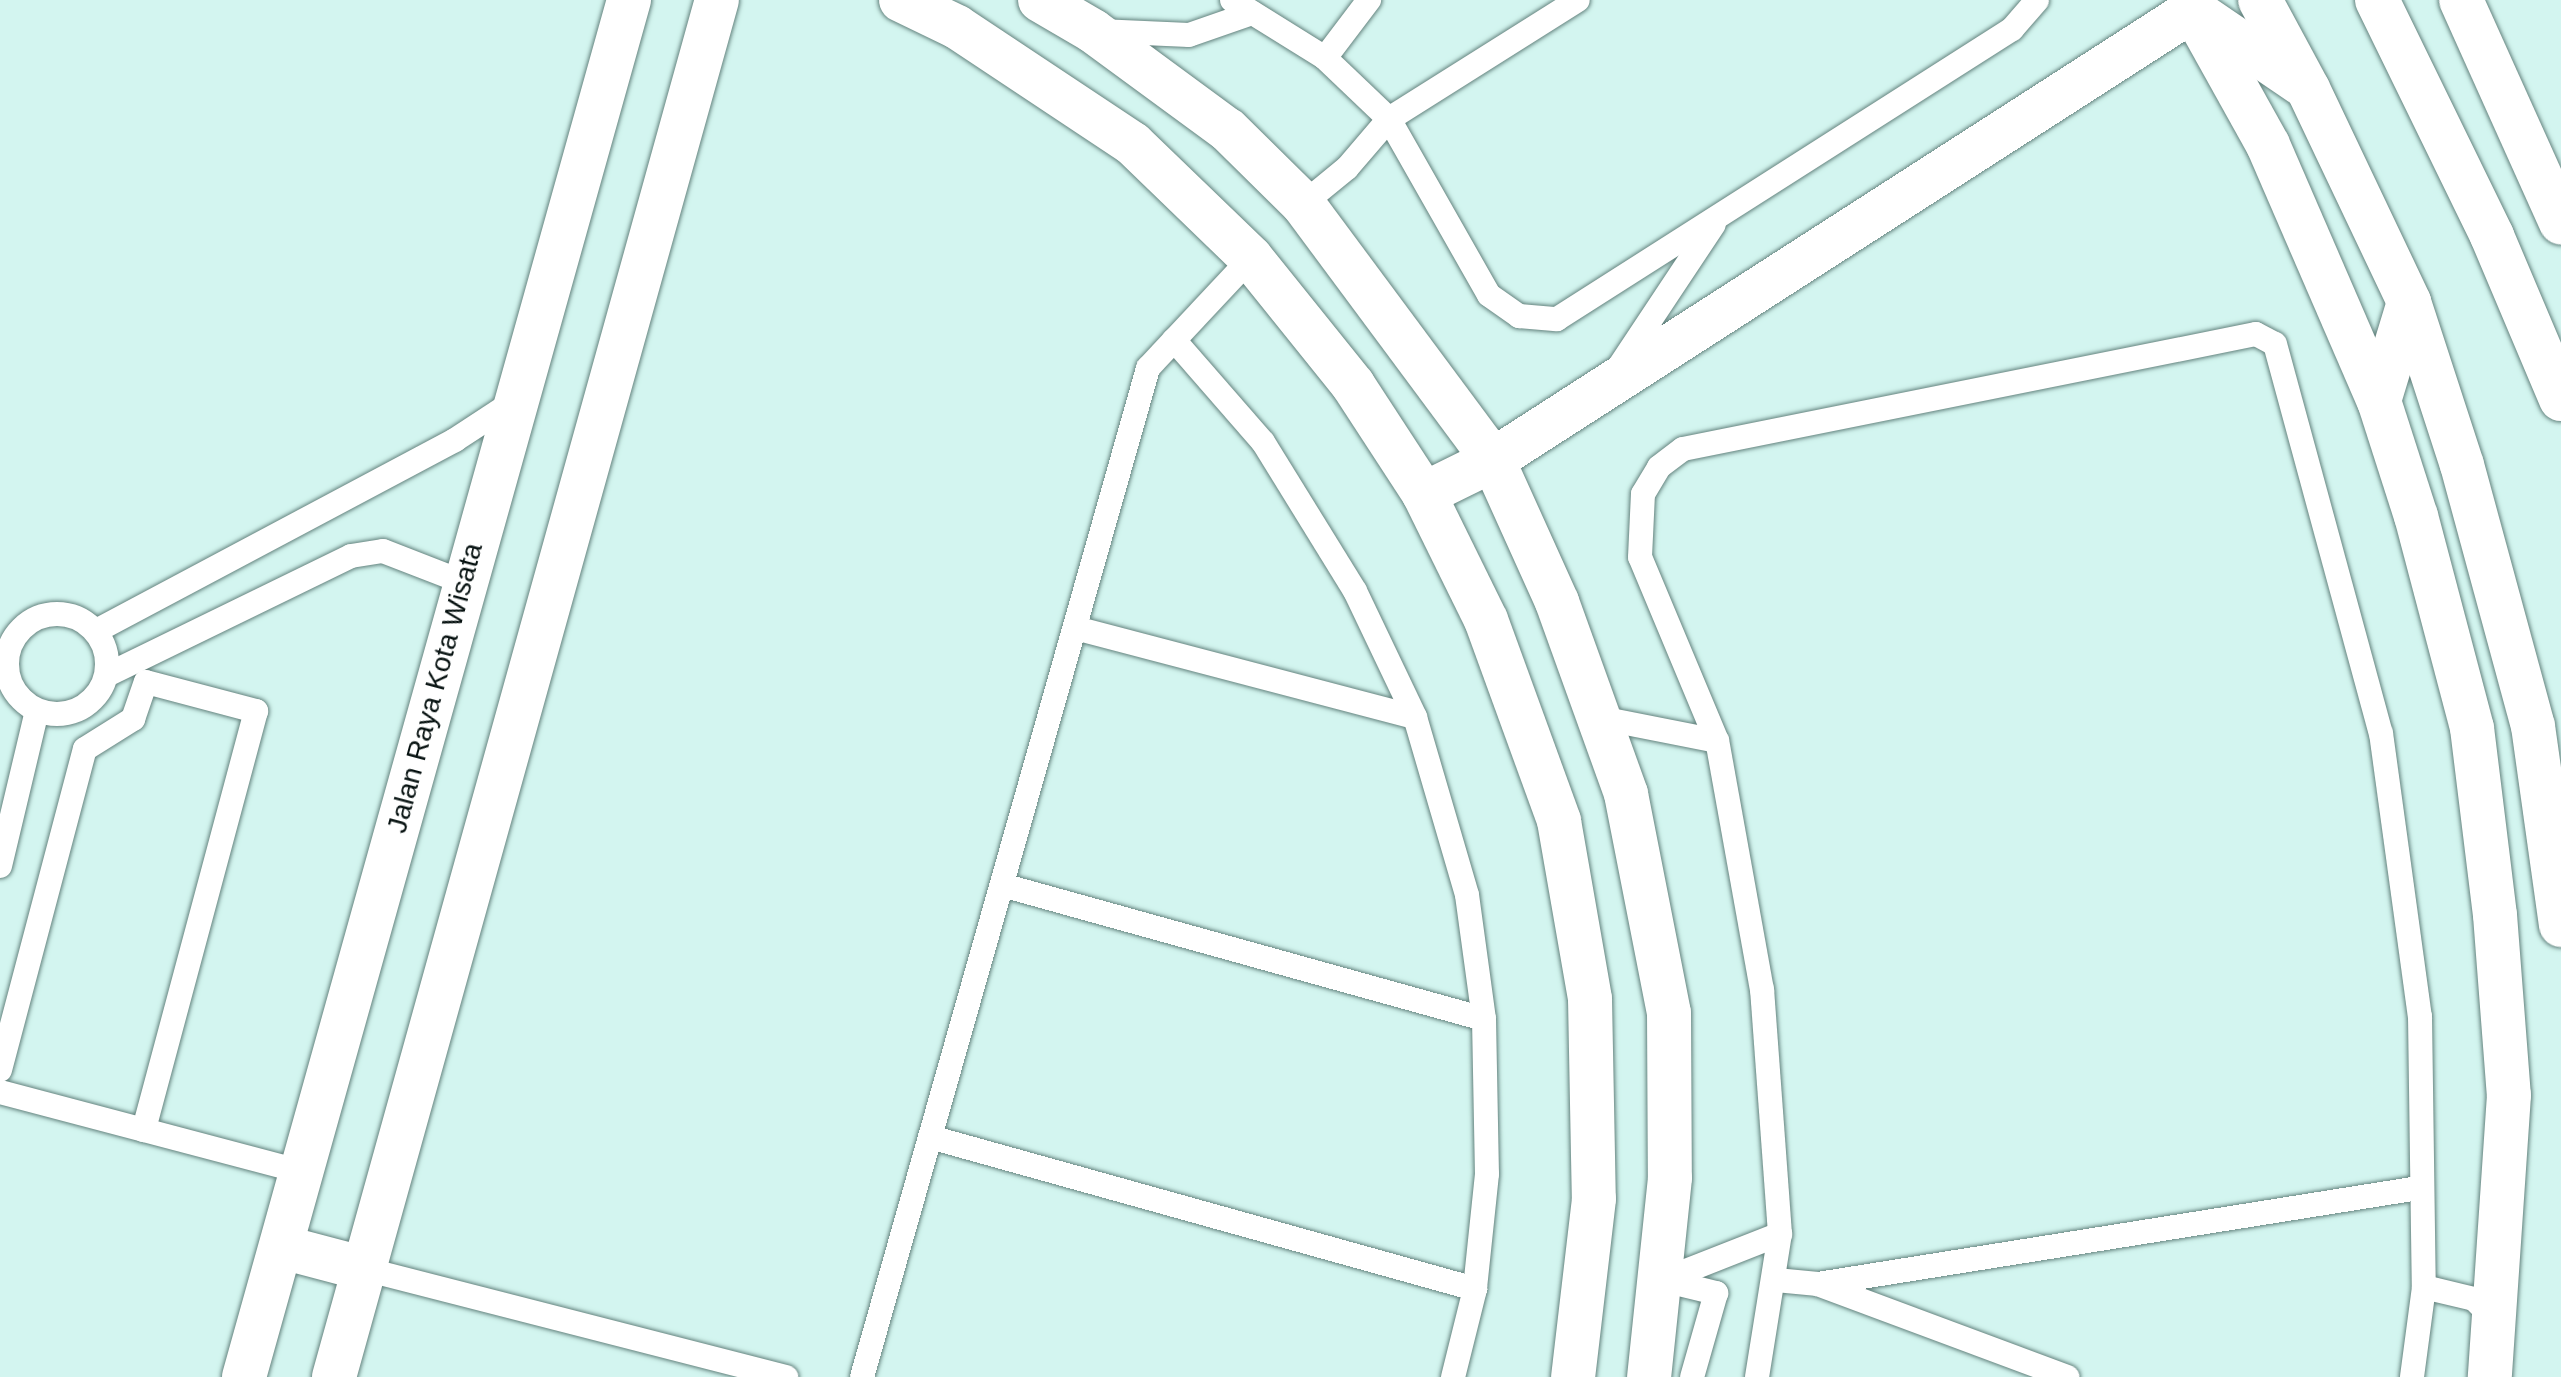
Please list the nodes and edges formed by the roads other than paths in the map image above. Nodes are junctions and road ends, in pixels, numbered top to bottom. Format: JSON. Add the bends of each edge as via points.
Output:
{"nodes":[{"id":1,"x":629,"y":0,"type":"edge"},
{"id":2,"x":717,"y":0,"type":"edge"},
{"id":3,"x":901,"y":0,"type":"edge"},
{"id":4,"x":1040,"y":0,"type":"edge"},
{"id":5,"x":1369,"y":0,"type":"edge"},
{"id":6,"x":1578,"y":0,"type":"edge"},
{"id":7,"x":2037,"y":0,"type":"edge"},
{"id":8,"x":2260,"y":0,"type":"edge"},
{"id":9,"x":2377,"y":0,"type":"edge"},
{"id":10,"x":2461,"y":0,"type":"edge"},
{"id":11,"x":2190,"y":5,"type":"edge"},
{"id":12,"x":1242,"y":6,"type":"edge"},
{"id":13,"x":1093,"y":31,"type":"junction"},
{"id":14,"x":1325,"y":58,"type":"junction"},
{"id":15,"x":2308,"y":89,"type":"junction"},
{"id":16,"x":1389,"y":119,"type":"junction"},
{"id":17,"x":1303,"y":204,"type":"junction"},
{"id":18,"x":2559,"y":209,"type":"edge"},
{"id":19,"x":1720,"y":215,"type":"junction"},
{"id":20,"x":1251,"y":258,"type":"junction"},
{"id":21,"x":2409,"y":302,"type":"junction"},
{"id":22,"x":1174,"y":340,"type":"junction"},
{"id":23,"x":1605,"y":389,"type":"junction"},
{"id":24,"x":2561,"y":399,"type":"edge"},
{"id":25,"x":2379,"y":401,"type":"junction"},
{"id":26,"x":513,"y":402,"type":"junction"},
{"id":27,"x":1493,"y":460,"type":"junction"},
{"id":28,"x":1424,"y":494,"type":"junction"},
{"id":29,"x":463,"y":582,"type":"junction"},
{"id":30,"x":1075,"y":628,"type":"junction"},
{"id":31,"x":96,"y":631,"type":"junction"},
{"id":32,"x":6,"y":634,"type":"edge"},
{"id":33,"x":107,"y":675,"type":"junction"},
{"id":34,"x":37,"y":711,"type":"junction"},
{"id":35,"x":1415,"y":717,"type":"junction"},
{"id":36,"x":1601,"y":718,"type":"junction"},
{"id":37,"x":1717,"y":741,"type":"junction"},
{"id":38,"x":0,"y":866,"type":"edge"},
{"id":39,"x":1002,"y":885,"type":"junction"},
{"id":40,"x":2561,"y":925,"type":"edge"},
{"id":41,"x":1484,"y":1019,"type":"junction"},
{"id":42,"x":0,"y":1070,"type":"edge"},
{"id":43,"x":0,"y":1092,"type":"edge"},
{"id":44,"x":144,"y":1130,"type":"junction"},
{"id":45,"x":930,"y":1137,"type":"junction"},
{"id":46,"x":302,"y":1172,"type":"junction"},
{"id":47,"x":2419,"y":1188,"type":"junction"},
{"id":48,"x":1780,"y":1234,"type":"junction"},
{"id":49,"x":282,"y":1247,"type":"junction"},
{"id":50,"x":365,"y":1269,"type":"junction"},
{"id":51,"x":1663,"y":1280,"type":"junction"},
{"id":52,"x":1776,"y":1280,"type":"junction"},
{"id":53,"x":1818,"y":1284,"type":"junction"},
{"id":54,"x":2424,"y":1287,"type":"junction"},
{"id":55,"x":1475,"y":1289,"type":"junction"},
{"id":56,"x":2495,"y":1320,"type":"junction"},
{"id":57,"x":244,"y":1377,"type":"edge"},
{"id":58,"x":334,"y":1377,"type":"edge"},
{"id":59,"x":786,"y":1377,"type":"edge"},
{"id":60,"x":862,"y":1377,"type":"edge"},
{"id":61,"x":1453,"y":1377,"type":"edge"},
{"id":62,"x":1573,"y":1377,"type":"edge"},
{"id":63,"x":1649,"y":1377,"type":"edge"},
{"id":64,"x":1692,"y":1377,"type":"edge"},
{"id":65,"x":1757,"y":1377,"type":"edge"},
{"id":66,"x":2067,"y":1377,"type":"edge"},
{"id":67,"x":2412,"y":1377,"type":"edge"},
{"id":68,"x":2490,"y":1377,"type":"edge"}],
"edges":[{"from":1,"to":26,"type":"street","name":"Jalan Raya Kota Wisata"},
{"from":2,"to":50,"type":"street"},
{"from":3,"to":20,"type":"street","via":[[957,27],[1133,144]]},
{"from":4,"to":13,"type":"street"},
{"from":5,"to":14,"type":"lane"},
{"from":6,"to":16,"type":"lane"},
{"from":7,"to":19,"type":"lane","via":[[2012,29]]},
{"from":8,"to":15,"type":"street"},
{"from":9,"to":24,"type":"street","via":[[2485,221]]},
{"from":10,"to":18,"type":"street"},
{"from":11,"to":15,"type":"street"},
{"from":11,"to":23,"type":"street"},
{"from":11,"to":25,"type":"street","via":[[2268,145]]},
{"from":12,"to":13,"type":"lane","via":[[1189,35]]},
{"from":12,"to":14,"type":"lane"},
{"from":13,"to":17,"type":"street","via":[[1228,130]]},
{"from":14,"to":16,"type":"lane"},
{"from":15,"to":21,"type":"street"},
{"from":16,"to":17,"type":"lane","via":[[1347,168]]},
{"from":16,"to":19,"type":"lane","via":[[1489,295],[1519,316],[1557,319]]},
{"from":17,"to":27,"type":"street"},
{"from":19,"to":23,"type":"lane"},
{"from":20,"to":22,"type":"lane"},
{"from":20,"to":28,"type":"street","via":[[1353,385]]},
{"from":21,"to":25,"type":"street"},
{"from":21,"to":40,"type":"street","via":[[2462,465],[2533,726]]},
{"from":22,"to":30,"type":"lane","via":[[1148,368]]},
{"from":22,"to":35,"type":"lane","via":[[1263,442],[1355,591]]},
{"from":23,"to":27,"type":"street"},
{"from":25,"to":56,"type":"street","via":[[2416,516],[2472,728],[2495,915],[2509,1095]]},
{"from":26,"to":29,"type":"street","name":"Jalan Raya Kota Wisata"},
{"from":26,"to":31,"type":"lane","via":[[455,440]]},
{"from":27,"to":28,"type":"street"},
{"from":27,"to":36,"type":"street","via":[[1557,602]]},
{"from":28,"to":62,"type":"street","via":[[1486,620],[1559,821],[1590,999],[1594,1199]]},
{"from":29,"to":33,"type":"lane","via":[[383,551],[351,556]]},
{"from":29,"to":46,"type":"street","name":"Jalan Raya Kota Wisata"},
{"from":30,"to":35,"type":"lane"},
{"from":30,"to":39,"type":"lane"},
{"from":31,"to":32,"type":"lane","via":[[77,616],[53,613]]},
{"from":31,"to":33,"type":"lane","via":[[107,652]]},
{"from":32,"to":34,"type":"lane","via":[[8,680],[19,699]]},
{"from":33,"to":34,"type":"lane","via":[[97,695],[80,709],[59,715]]},
{"from":34,"to":38,"type":"lane"},
{"from":35,"to":41,"type":"lane","via":[[1467,895]]},
{"from":36,"to":37,"type":"lane"},
{"from":36,"to":51,"type":"street","via":[[1626,794],[1669,1013],[1670,1178]]},
{"from":37,"to":47,"type":"lane","via":[[1640,557],[1643,494],[1659,467],[1683,449],[2256,334],[2269,337],[2381,733],[2420,1016]]},
{"from":37,"to":48,"type":"lane","via":[[1762,990]]},
{"from":39,"to":41,"type":"lane"},
{"from":39,"to":45,"type":"lane"},
{"from":41,"to":55,"type":"lane","via":[[1487,1174]]},
{"from":42,"to":44,"type":"lane","via":[[85,749],[133,719],[146,682],[256,711]]},
{"from":43,"to":44,"type":"lane"},
{"from":44,"to":46,"type":"lane"},
{"from":45,"to":55,"type":"lane"},
{"from":45,"to":60,"type":"lane"},
{"from":46,"to":49,"type":"street","name":"Jalan Raya Kota Wisata"},
{"from":47,"to":53,"type":"lane"},
{"from":47,"to":54,"type":"lane"},
{"from":48,"to":51,"type":"lane"},
{"from":48,"to":52,"type":"lane"},
{"from":49,"to":50,"type":"street"},
{"from":49,"to":57,"type":"street","name":"Jalan Raya Kota Wisata"},
{"from":50,"to":58,"type":"street"},
{"from":50,"to":59,"type":"lane"},
{"from":51,"to":63,"type":"street"},
{"from":51,"to":64,"type":"lane","via":[[1716,1293]]},
{"from":52,"to":53,"type":"lane"},
{"from":52,"to":65,"type":"lane"},
{"from":53,"to":66,"type":"lane"},
{"from":54,"to":56,"type":"lane","via":[[2474,1299]]},
{"from":54,"to":67,"type":"lane"},
{"from":55,"to":61,"type":"lane"},
{"from":56,"to":68,"type":"street"}]}
